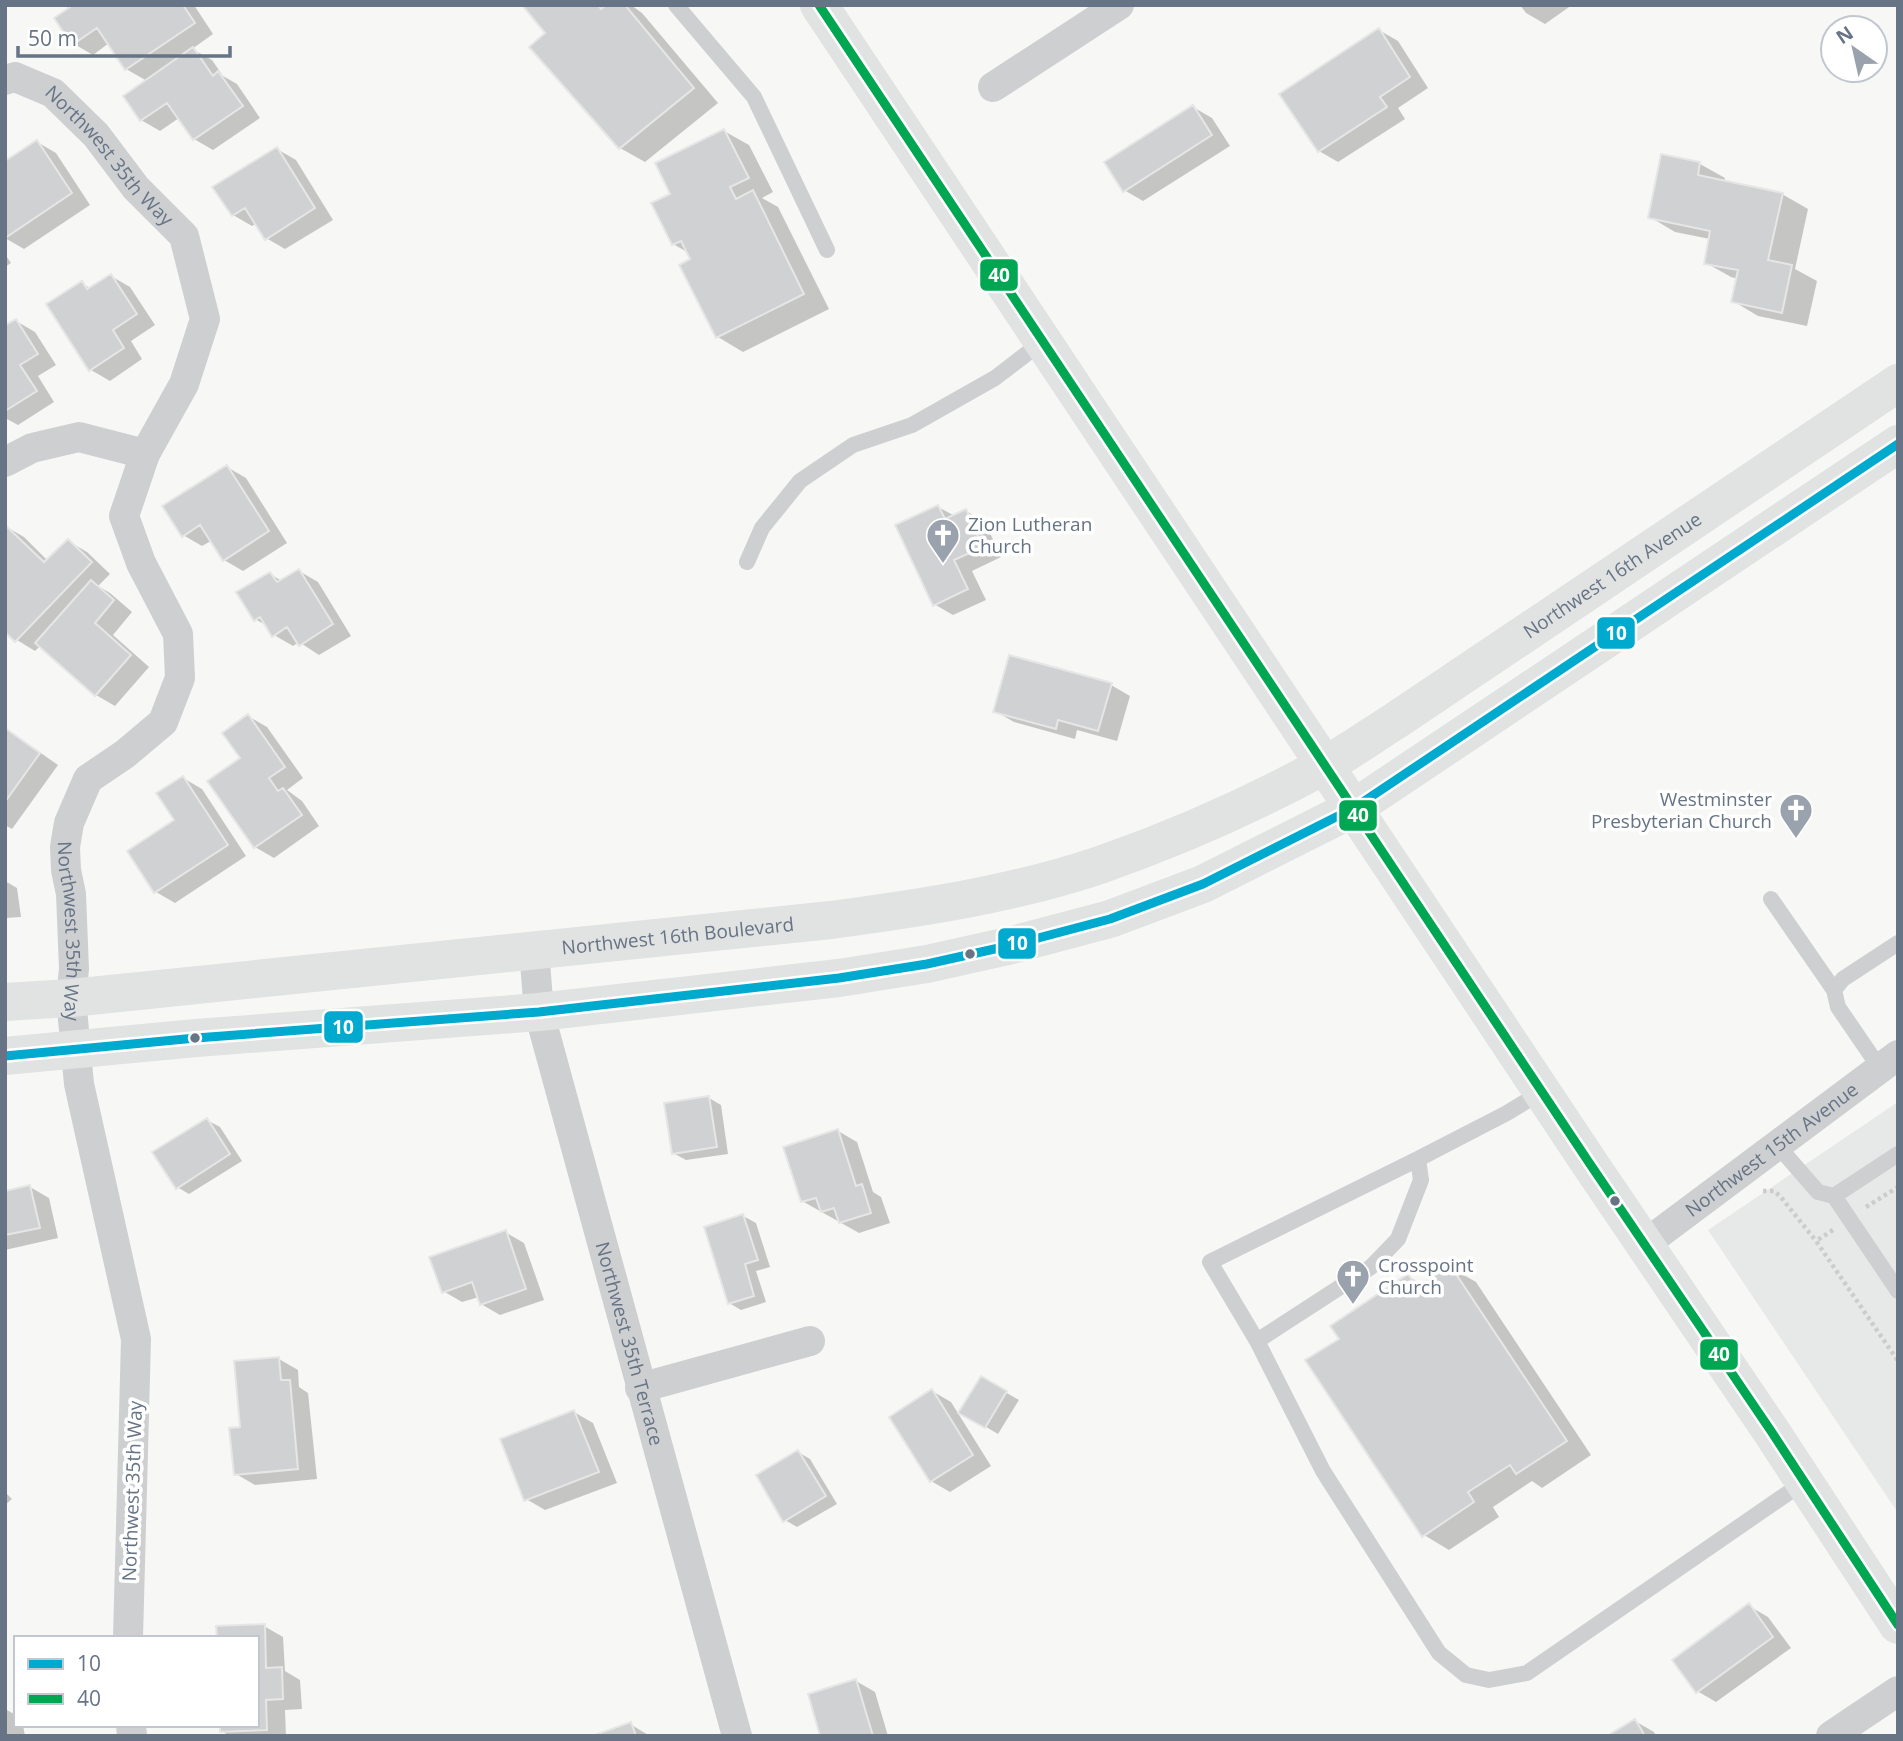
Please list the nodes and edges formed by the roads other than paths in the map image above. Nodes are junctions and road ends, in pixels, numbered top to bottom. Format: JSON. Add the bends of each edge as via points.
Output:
{"nodes":[{"id":1,"x":676,"y":5,"type":"edge"},
{"id":2,"x":818,"y":5,"type":"edge"},
{"id":3,"x":1119,"y":5,"type":"edge"},
{"id":4,"x":10,"y":79,"type":"edge"},
{"id":5,"x":993,"y":87,"type":"dead end"},
{"id":6,"x":827,"y":250,"type":"dead end"},
{"id":7,"x":1042,"y":342,"type":"junction"},
{"id":8,"x":1883,"y":393,"type":"edge"},
{"id":9,"x":1898,"y":443,"type":"edge"},
{"id":10,"x":145,"y":454,"type":"junction"},
{"id":11,"x":5,"y":462,"type":"edge"},
{"id":12,"x":747,"y":562,"type":"dead end"},
{"id":13,"x":1326,"y":765,"type":"junction"},
{"id":14,"x":1354,"y":808,"type":"junction"},
{"id":15,"x":1771,"y":900,"type":"dead end"},
{"id":16,"x":1898,"y":943,"type":"edge"},
{"id":17,"x":534,"y":950,"type":"junction"},
{"id":18,"x":1834,"y":990,"type":"junction"},
{"id":19,"x":71,"y":998,"type":"junction"},
{"id":20,"x":5,"y":1002,"type":"edge"},
{"id":21,"x":538,"y":1012,"type":"junction"},
{"id":22,"x":76,"y":1049,"type":"junction"},
{"id":23,"x":5,"y":1056,"type":"edge"},
{"id":24,"x":1888,"y":1061,"type":"edge"},
{"id":25,"x":1543,"y":1091,"type":"junction"},
{"id":26,"x":1777,"y":1145,"type":"junction"},
{"id":27,"x":1897,"y":1157,"type":"edge"},
{"id":28,"x":1418,"y":1159,"type":"junction"},
{"id":29,"x":1834,"y":1196,"type":"junction"},
{"id":30,"x":1645,"y":1244,"type":"junction"},
{"id":31,"x":1898,"y":1292,"type":"edge"},
{"id":32,"x":810,"y":1341,"type":"dead end"},
{"id":33,"x":1257,"y":1341,"type":"junction"},
{"id":34,"x":640,"y":1388,"type":"junction"},
{"id":35,"x":1804,"y":1482,"type":"junction"},
{"id":36,"x":1898,"y":1625,"type":"edge"},
{"id":37,"x":128,"y":1636,"type":"edge"},
{"id":38,"x":1898,"y":1691,"type":"edge"},
{"id":39,"x":737,"y":1736,"type":"edge"},
{"id":40,"x":1831,"y":1736,"type":"edge"}],
"edges":[{"from":1,"to":6,"type":"lane","via":[[754,97]]},
{"from":2,"to":7,"type":"main road"},
{"from":3,"to":5,"type":"street"},
{"from":4,"to":10,"type":"street","name":"Northwest 35th Way","via":[[53,93],[184,236],[205,319],[184,384]]},
{"from":7,"to":12,"type":"lane","via":[[995,378],[912,425],[853,445],[800,481],[762,527]]},
{"from":7,"to":13,"type":"main road"},
{"from":8,"to":9,"type":"main road"},
{"from":8,"to":13,"type":"main road","name":"Northwest 16th Avenue"},
{"from":9,"to":14,"type":"main road"},
{"from":10,"to":11,"type":"street","via":[[79,438],[32,448]]},
{"from":10,"to":19,"type":"street","name":"Northwest 35th Way","via":[[124,516],[141,563],[178,634],[180,678],[163,722],[88,779],[69,822],[65,847],[74,969]]},
{"from":13,"to":14,"type":"main road"},
{"from":13,"to":17,"type":"main road","name":"Northwest 16th Boulevard","via":[[1186,832],[1099,865],[1008,890],[831,920]]},
{"from":14,"to":21,"type":"main road","via":[[1203,884],[1110,919],[1007,946],[839,978]]},
{"from":14,"to":25,"type":"main road"},
{"from":15,"to":18,"type":"lane"},
{"from":16,"to":18,"type":"lane","via":[[1843,979]]},
{"from":17,"to":19,"type":"main road","name":"Northwest 16th Boulevard"},
{"from":17,"to":21,"type":"street","name":"Northwest 35th Terrace"},
{"from":18,"to":24,"type":"lane","via":[[1838,1007]]},
{"from":19,"to":20,"type":"main road","name":"Northwest 16th Boulevard"},
{"from":19,"to":22,"type":"street","name":"Northwest 35th Way"},
{"from":21,"to":22,"type":"main road"},
{"from":21,"to":34,"type":"street","name":"Northwest 35th Terrace"},
{"from":22,"to":23,"type":"main road"},
{"from":22,"to":37,"type":"street","name":"Northwest 35th Way","via":[[79,1084],[136,1339]]},
{"from":24,"to":26,"type":"street","name":"Northwest 15th Avenue"},
{"from":25,"to":28,"type":"lane"},
{"from":25,"to":30,"type":"main road"},
{"from":26,"to":29,"type":"lane","via":[[1818,1192]]},
{"from":26,"to":30,"type":"street","name":"Northwest 15th Avenue"},
{"from":27,"to":29,"type":"lane"},
{"from":28,"to":33,"type":"lane","via":[[1421,1180],[1398,1239],[1371,1267]]},
{"from":28,"to":33,"type":"lane","via":[[1210,1262]]},
{"from":29,"to":31,"type":"lane"},
{"from":30,"to":35,"type":"main road"},
{"from":32,"to":34,"type":"street"},
{"from":33,"to":35,"type":"lane","via":[[1324,1471],[1439,1653],[1466,1675],[1489,1680],[1527,1672]]},
{"from":34,"to":39,"type":"street","name":"Northwest 35th Terrace"},
{"from":35,"to":36,"type":"main road"},
{"from":38,"to":40,"type":"street"}]}
